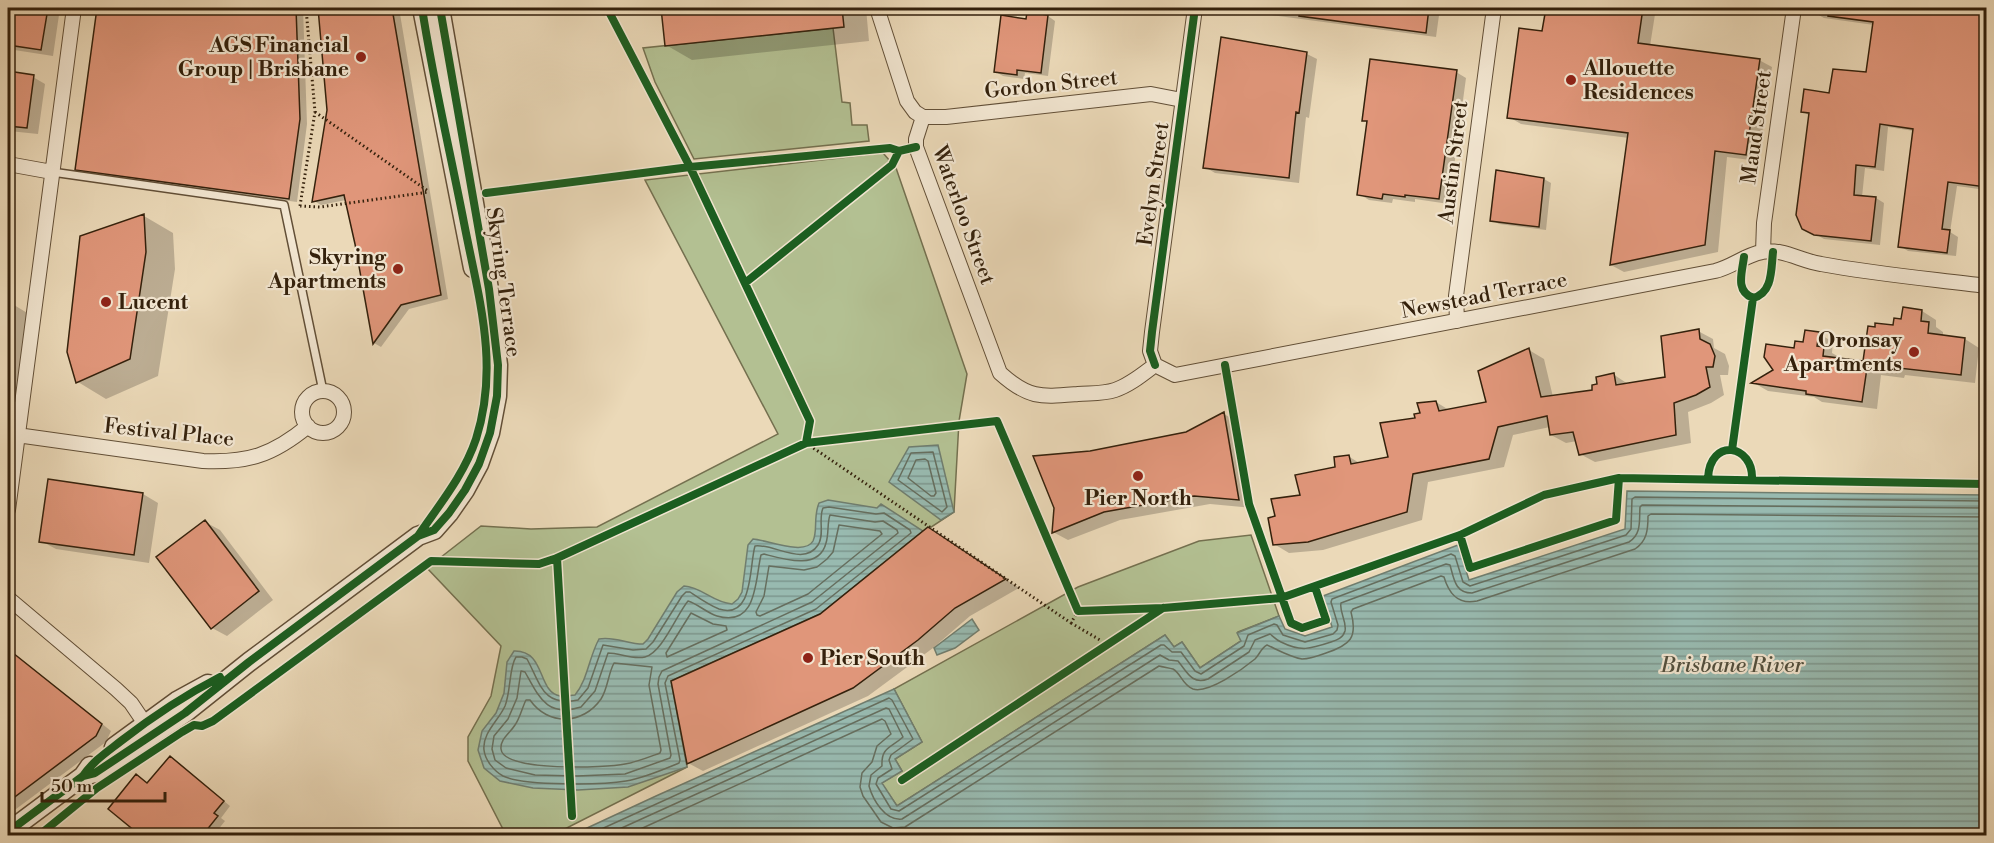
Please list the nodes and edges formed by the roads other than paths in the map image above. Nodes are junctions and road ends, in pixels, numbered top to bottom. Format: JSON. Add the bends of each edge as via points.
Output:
{"nodes":[{"id":1,"x":74,"y":8,"type":"edge"},
{"id":2,"x":422,"y":8,"type":"edge"},
{"id":3,"x":440,"y":8,"type":"edge"},
{"id":4,"x":877,"y":8,"type":"edge"},
{"id":5,"x":1195,"y":8,"type":"edge"},
{"id":6,"x":1494,"y":8,"type":"edge"},
{"id":7,"x":1794,"y":8,"type":"edge"},
{"id":8,"x":1182,"y":100,"type":"junction"},
{"id":9,"x":923,"y":117,"type":"junction"},
{"id":10,"x":8,"y":164,"type":"edge"},
{"id":11,"x":52,"y":172,"type":"junction"},
{"id":12,"x":1763,"y":252,"type":"junction"},
{"id":13,"x":1986,"y":286,"type":"edge"},
{"id":14,"x":1457,"y":321,"type":"junction"},
{"id":15,"x":1155,"y":365,"type":"junction"},
{"id":16,"x":323,"y":391,"type":"junction"},
{"id":17,"x":308,"y":426,"type":"junction"},
{"id":18,"x":17,"y":435,"type":"junction"},
{"id":19,"x":8,"y":510,"type":"edge"},
{"id":20,"x":418,"y":536,"type":"junction"},
{"id":21,"x":8,"y":598,"type":"edge"},
{"id":22,"x":149,"y":729,"type":"junction"},
{"id":23,"x":8,"y":832,"type":"edge"}],
"edges":[{"from":1,"to":11,"type":"street"},
{"from":2,"to":20,"type":"street","name":"Skyring Terrace","via":[[481,305],[487,379],[476,438],[464,468]]},
{"from":3,"to":20,"type":"street","name":"Skyring Terrace","via":[[489,289],[498,365],[497,396],[490,433],[465,490],[434,530]]},
{"from":4,"to":9,"type":"street","via":[[907,101]]},
{"from":5,"to":8,"type":"street","name":"Evelyn Street"},
{"from":6,"to":14,"type":"street","name":"Austin Street","via":[[1456,296]]},
{"from":7,"to":12,"type":"street","name":"Maud Street"},
{"from":8,"to":9,"type":"street","name":"Gordon Street","via":[[1151,94]]},
{"from":8,"to":15,"type":"street","name":"Evelyn Street","via":[[1150,351]]},
{"from":9,"to":15,"type":"street","name":"Waterloo Street","via":[[916,147],[1000,373],[1015,387],[1044,396],[1117,390]]},
{"from":10,"to":11,"type":"street"},
{"from":11,"to":16,"type":"lane","via":[[284,205]]},
{"from":11,"to":18,"type":"street"},
{"from":12,"to":13,"type":"street","name":"Newstead Terrace","via":[[1820,264]]},
{"from":12,"to":14,"type":"street","name":"Newstead Terrace","via":[[1715,271]]},
{"from":14,"to":15,"type":"street","name":"Newstead Terrace","via":[[1175,375]]},
{"from":16,"to":17,"type":"street","via":[[304,404]]},
{"from":16,"to":17,"type":"street","via":[[339,399],[344,412],[342,421],[328,432],[319,433]]},
{"from":17,"to":18,"type":"street","name":"Festival Place","via":[[285,444],[261,455],[221,462]]},
{"from":18,"to":19,"type":"street"},
{"from":20,"to":22,"type":"street","name":"Skyring Terrace","via":[[249,662],[177,701]]},
{"from":21,"to":22,"type":"street","via":[[116,689]]},
{"from":22,"to":23,"type":"street","name":"Skyring Terrace","via":[[90,765],[83,776]]}]}
